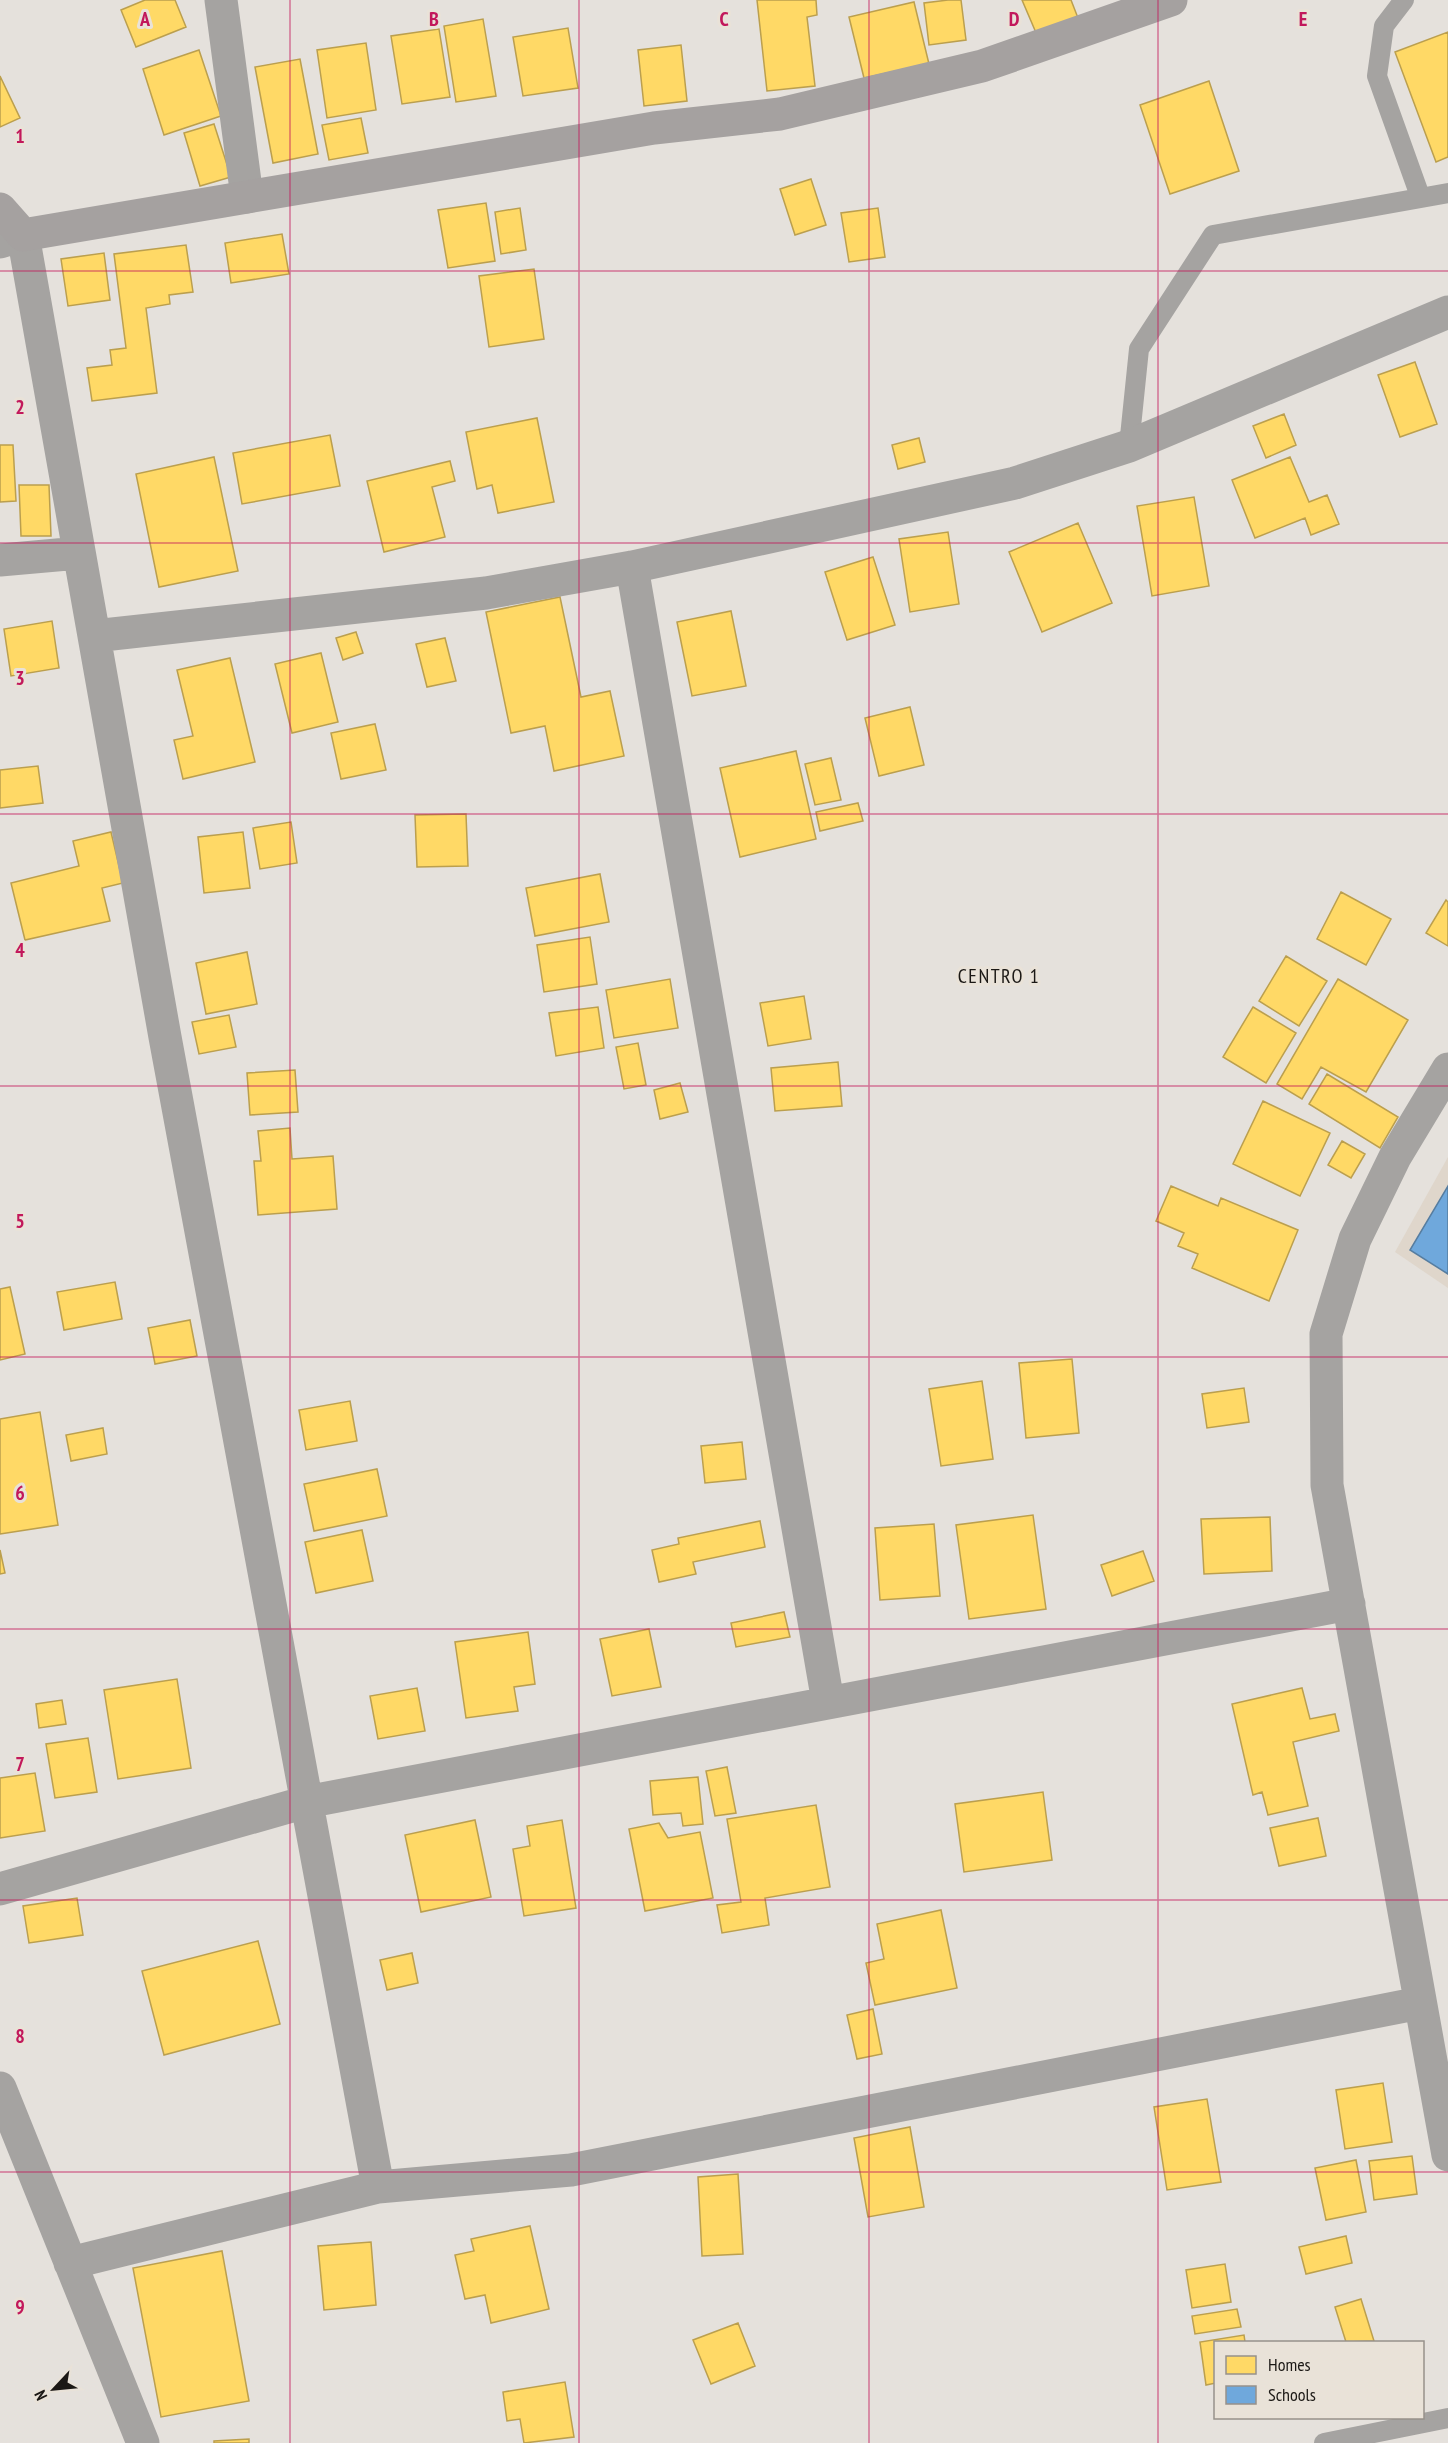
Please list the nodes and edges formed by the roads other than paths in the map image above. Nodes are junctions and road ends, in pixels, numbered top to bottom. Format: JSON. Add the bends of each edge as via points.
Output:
{"nodes":[{"id":1,"x":221,"y":0,"type":"edge"},
{"id":2,"x":1172,"y":0,"type":"edge"},
{"id":3,"x":1404,"y":0,"type":"edge"},
{"id":4,"x":1448,"y":193,"type":"edge"},
{"id":5,"x":1420,"y":196,"type":"junction"},
{"id":6,"x":247,"y":197,"type":"junction"},
{"id":7,"x":0,"y":209,"type":"edge"},
{"id":8,"x":11,"y":238,"type":"edge"},
{"id":9,"x":1448,"y":312,"type":"edge"},
{"id":10,"x":1129,"y":446,"type":"junction"},
{"id":11,"x":79,"y":554,"type":"junction"},
{"id":12,"x":0,"y":560,"type":"edge"},
{"id":13,"x":632,"y":567,"type":"junction"},
{"id":14,"x":94,"y":636,"type":"junction"},
{"id":15,"x":1448,"y":1069,"type":"edge"},
{"id":16,"x":1349,"y":1604,"type":"junction"},
{"id":17,"x":828,"y":1702,"type":"junction"},
{"id":18,"x":306,"y":1802,"type":"junction"},
{"id":19,"x":0,"y":1888,"type":"edge"},
{"id":20,"x":1420,"y":2003,"type":"junction"},
{"id":21,"x":0,"y":2088,"type":"edge"},
{"id":22,"x":1448,"y":2155,"type":"edge"},
{"id":23,"x":378,"y":2187,"type":"junction"},
{"id":24,"x":70,"y":2263,"type":"junction"},
{"id":25,"x":1448,"y":2418,"type":"edge"},
{"id":26,"x":143,"y":2443,"type":"edge"},
{"id":27,"x":1324,"y":2443,"type":"edge"}],
"edges":[{"from":1,"to":6,"type":"street"},
{"from":2,"to":6,"type":"street","via":[[982,66],[780,114],[654,128]]},
{"from":3,"to":5,"type":"lane","via":[[1384,26],[1377,76]]},
{"from":4,"to":5,"type":"lane"},
{"from":5,"to":10,"type":"lane","via":[[1213,234],[1139,349]]},
{"from":6,"to":8,"type":"street"},
{"from":7,"to":8,"type":"street"},
{"from":8,"to":11,"type":"street"},
{"from":9,"to":10,"type":"street"},
{"from":10,"to":13,"type":"street","via":[[1015,483]]},
{"from":11,"to":12,"type":"street"},
{"from":11,"to":14,"type":"street"},
{"from":13,"to":14,"type":"street","via":[[486,593]]},
{"from":13,"to":17,"type":"street"},
{"from":14,"to":18,"type":"street"},
{"from":15,"to":16,"type":"street","via":[[1395,1156],[1354,1239],[1326,1334],[1327,1485]]},
{"from":16,"to":17,"type":"street"},
{"from":16,"to":20,"type":"street"},
{"from":17,"to":18,"type":"street"},
{"from":18,"to":19,"type":"street"},
{"from":18,"to":23,"type":"street"},
{"from":20,"to":22,"type":"street"},
{"from":20,"to":23,"type":"street","via":[[571,2170]]},
{"from":21,"to":24,"type":"street"},
{"from":23,"to":24,"type":"street"},
{"from":24,"to":26,"type":"street"},
{"from":25,"to":27,"type":"lane"}]}
